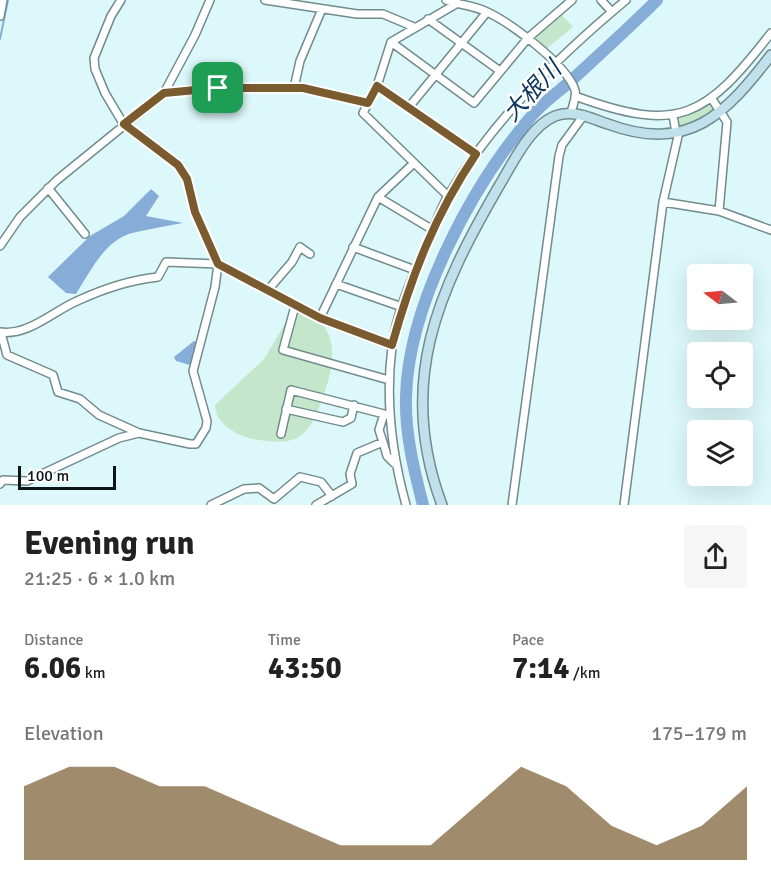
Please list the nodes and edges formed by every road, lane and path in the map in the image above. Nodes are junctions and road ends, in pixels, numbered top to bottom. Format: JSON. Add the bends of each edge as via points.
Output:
{"nodes":[{"id":1,"x":3,"y":0,"type":"edge"},
{"id":2,"x":122,"y":0,"type":"edge"},
{"id":3,"x":210,"y":0,"type":"edge"},
{"id":4,"x":265,"y":0,"type":"edge"},
{"id":5,"x":446,"y":0,"type":"edge"},
{"id":6,"x":572,"y":0,"type":"edge"},
{"id":7,"x":601,"y":0,"type":"edge"},
{"id":8,"x":626,"y":0,"type":"edge"},
{"id":9,"x":456,"y":4,"type":"junction"},
{"id":10,"x":322,"y":9,"type":"junction"},
{"id":11,"x":487,"y":12,"type":"junction"},
{"id":12,"x":612,"y":12,"type":"junction"},
{"id":13,"x":0,"y":16,"type":"edge"},
{"id":14,"x":428,"y":19,"type":"junction"},
{"id":15,"x":414,"y":27,"type":"junction"},
{"id":16,"x":771,"y":33,"type":"edge"},
{"id":17,"x":528,"y":38,"type":"junction"},
{"id":18,"x":391,"y":42,"type":"junction"},
{"id":19,"x":461,"y":43,"type":"junction"},
{"id":20,"x":771,"y":55,"type":"edge"},
{"id":21,"x":556,"y":64,"type":"junction"},
{"id":22,"x":500,"y":71,"type":"junction"},
{"id":23,"x":434,"y":74,"type":"junction"},
{"id":24,"x":377,"y":86,"type":"junction"},
{"id":25,"x":294,"y":88,"type":"junction"},
{"id":26,"x":164,"y":93,"type":"junction"},
{"id":27,"x":575,"y":96,"type":"junction"},
{"id":28,"x":712,"y":99,"type":"junction"},
{"id":29,"x":368,"y":103,"type":"junction"},
{"id":30,"x":409,"y":107,"type":"junction"},
{"id":31,"x":722,"y":112,"type":"junction"},
{"id":32,"x":571,"y":113,"type":"junction"},
{"id":33,"x":584,"y":115,"type":"junction"},
{"id":34,"x":674,"y":115,"type":"junction"},
{"id":35,"x":124,"y":124,"type":"junction"},
{"id":36,"x":678,"y":133,"type":"junction"},
{"id":37,"x":476,"y":154,"type":"junction"},
{"id":38,"x":414,"y":163,"type":"junction"},
{"id":39,"x":48,"y":188,"type":"junction"},
{"id":40,"x":448,"y":196,"type":"junction"},
{"id":41,"x":378,"y":197,"type":"junction"},
{"id":42,"x":663,"y":202,"type":"junction"},
{"id":43,"x":719,"y":210,"type":"junction"},
{"id":44,"x":434,"y":230,"type":"junction"},
{"id":45,"x":771,"y":230,"type":"edge"},
{"id":46,"x":85,"y":234,"type":"dead end"},
{"id":47,"x":0,"y":246,"type":"edge"},
{"id":48,"x":353,"y":247,"type":"junction"},
{"id":49,"x":310,"y":254,"type":"dead end"},
{"id":50,"x":218,"y":264,"type":"junction"},
{"id":51,"x":416,"y":270,"type":"junction"},
{"id":52,"x":336,"y":284,"type":"junction"},
{"id":53,"x":268,"y":290,"type":"junction"},
{"id":54,"x":296,"y":306,"type":"junction"},
{"id":55,"x":402,"y":307,"type":"junction"},
{"id":56,"x":320,"y":318,"type":"junction"},
{"id":57,"x":1,"y":332,"type":"edge"},
{"id":58,"x":392,"y":345,"type":"junction"},
{"id":59,"x":389,"y":380,"type":"junction"},
{"id":60,"x":354,"y":405,"type":"junction"},
{"id":61,"x":286,"y":409,"type":"junction"},
{"id":62,"x":387,"y":414,"type":"junction"},
{"id":63,"x":139,"y":433,"type":"junction"},
{"id":64,"x":281,"y":434,"type":"dead end"},
{"id":65,"x":383,"y":442,"type":"junction"},
{"id":66,"x":394,"y":463,"type":"junction"},
{"id":67,"x":0,"y":484,"type":"edge"},
{"id":68,"x":332,"y":496,"type":"junction"},
{"id":69,"x":271,"y":502,"type":"edge"},
{"id":70,"x":211,"y":505,"type":"edge"},
{"id":71,"x":316,"y":505,"type":"edge"},
{"id":72,"x":406,"y":505,"type":"edge"},
{"id":73,"x":442,"y":505,"type":"edge"},
{"id":74,"x":512,"y":505,"type":"edge"},
{"id":75,"x":624,"y":505,"type":"edge"}],
"edges":[{"from":1,"to":13,"type":"street"},
{"from":2,"to":35,"type":"street","via":[[94,58],[105,93]]},
{"from":3,"to":26,"type":"street"},
{"from":4,"to":10,"type":"street"},
{"from":5,"to":9,"type":"street"},
{"from":6,"to":17,"type":"street"},
{"from":7,"to":12,"type":"street"},
{"from":8,"to":12,"type":"street"},
{"from":9,"to":11,"type":"street"},
{"from":9,"to":14,"type":"street"},
{"from":10,"to":15,"type":"street","via":[[383,14]]},
{"from":10,"to":25,"type":"street","via":[[300,61]]},
{"from":11,"to":17,"type":"street"},
{"from":11,"to":19,"type":"street"},
{"from":12,"to":21,"type":"street"},
{"from":14,"to":15,"type":"street"},
{"from":14,"to":19,"type":"street"},
{"from":15,"to":18,"type":"street"},
{"from":16,"to":28,"type":"street","via":[[744,68]]},
{"from":17,"to":21,"type":"street"},
{"from":17,"to":22,"type":"street"},
{"from":18,"to":23,"type":"street"},
{"from":18,"to":24,"type":"street"},
{"from":19,"to":22,"type":"street"},
{"from":19,"to":23,"type":"street"},
{"from":20,"to":31,"type":"main road"},
{"from":21,"to":27,"type":"street"},
{"from":21,"to":37,"type":"street","via":[[518,102]]},
{"from":22,"to":23,"type":"street","via":[[474,102]]},
{"from":23,"to":30,"type":"street"},
{"from":24,"to":29,"type":"street"},
{"from":24,"to":30,"type":"street"},
{"from":25,"to":26,"type":"street"},
{"from":25,"to":29,"type":"street"},
{"from":26,"to":35,"type":"street"},
{"from":27,"to":32,"type":"street"},
{"from":27,"to":34,"type":"street","via":[[632,114]]},
{"from":28,"to":31,"type":"street"},
{"from":28,"to":34,"type":"street"},
{"from":29,"to":38,"type":"street","via":[[363,113]]},
{"from":30,"to":37,"type":"street"},
{"from":31,"to":36,"type":"main road"},
{"from":31,"to":43,"type":"street","via":[[728,134]]},
{"from":32,"to":33,"type":"main road"},
{"from":32,"to":73,"type":"main road","via":[[548,120],[524,146],[461,255],[432,326],[424,362],[424,411],[430,465]]},
{"from":33,"to":36,"type":"main road","via":[[640,133]]},
{"from":33,"to":74,"type":"street","via":[[562,145],[559,156]]},
{"from":34,"to":36,"type":"street"},
{"from":35,"to":39,"type":"street"},
{"from":35,"to":50,"type":"street","via":[[178,165],[187,179],[195,212]]},
{"from":36,"to":42,"type":"street"},
{"from":37,"to":40,"type":"street"},
{"from":38,"to":40,"type":"street"},
{"from":38,"to":41,"type":"street"},
{"from":39,"to":46,"type":"street"},
{"from":39,"to":47,"type":"street","via":[[20,217]]},
{"from":40,"to":44,"type":"street"},
{"from":41,"to":44,"type":"street"},
{"from":41,"to":48,"type":"street"},
{"from":42,"to":43,"type":"street"},
{"from":42,"to":75,"type":"street"},
{"from":43,"to":45,"type":"street"},
{"from":44,"to":51,"type":"street"},
{"from":48,"to":51,"type":"street"},
{"from":48,"to":52,"type":"street"},
{"from":49,"to":53,"type":"street","via":[[300,247]]},
{"from":50,"to":53,"type":"street"},
{"from":50,"to":57,"type":"street","via":[[166,262],[158,277],[115,285],[19,332]]},
{"from":50,"to":63,"type":"street","via":[[193,370],[206,428],[196,444]]},
{"from":51,"to":55,"type":"street"},
{"from":52,"to":55,"type":"street"},
{"from":52,"to":56,"type":"street"},
{"from":53,"to":54,"type":"street"},
{"from":54,"to":56,"type":"street"},
{"from":54,"to":59,"type":"street","via":[[283,350]]},
{"from":55,"to":58,"type":"street"},
{"from":56,"to":58,"type":"street"},
{"from":57,"to":63,"type":"street","via":[[7,355],[53,375],[63,396],[80,399],[99,415]]},
{"from":58,"to":59,"type":"street"},
{"from":59,"to":62,"type":"street"},
{"from":60,"to":61,"type":"street","via":[[351,418],[343,422]]},
{"from":60,"to":61,"type":"street","via":[[291,390]]},
{"from":60,"to":62,"type":"street"},
{"from":61,"to":64,"type":"street"},
{"from":62,"to":65,"type":"street","via":[[379,430]]},
{"from":62,"to":66,"type":"street"},
{"from":63,"to":67,"type":"street","via":[[119,438],[27,481],[3,480]]},
{"from":65,"to":66,"type":"street"},
{"from":65,"to":68,"type":"street","via":[[357,453],[350,474],[352,484]]},
{"from":66,"to":72,"type":"street"},
{"from":68,"to":69,"type":"street","via":[[321,482],[300,477]]},
{"from":68,"to":71,"type":"street"},
{"from":69,"to":70,"type":"street","via":[[264,491],[251,489]]}]}
